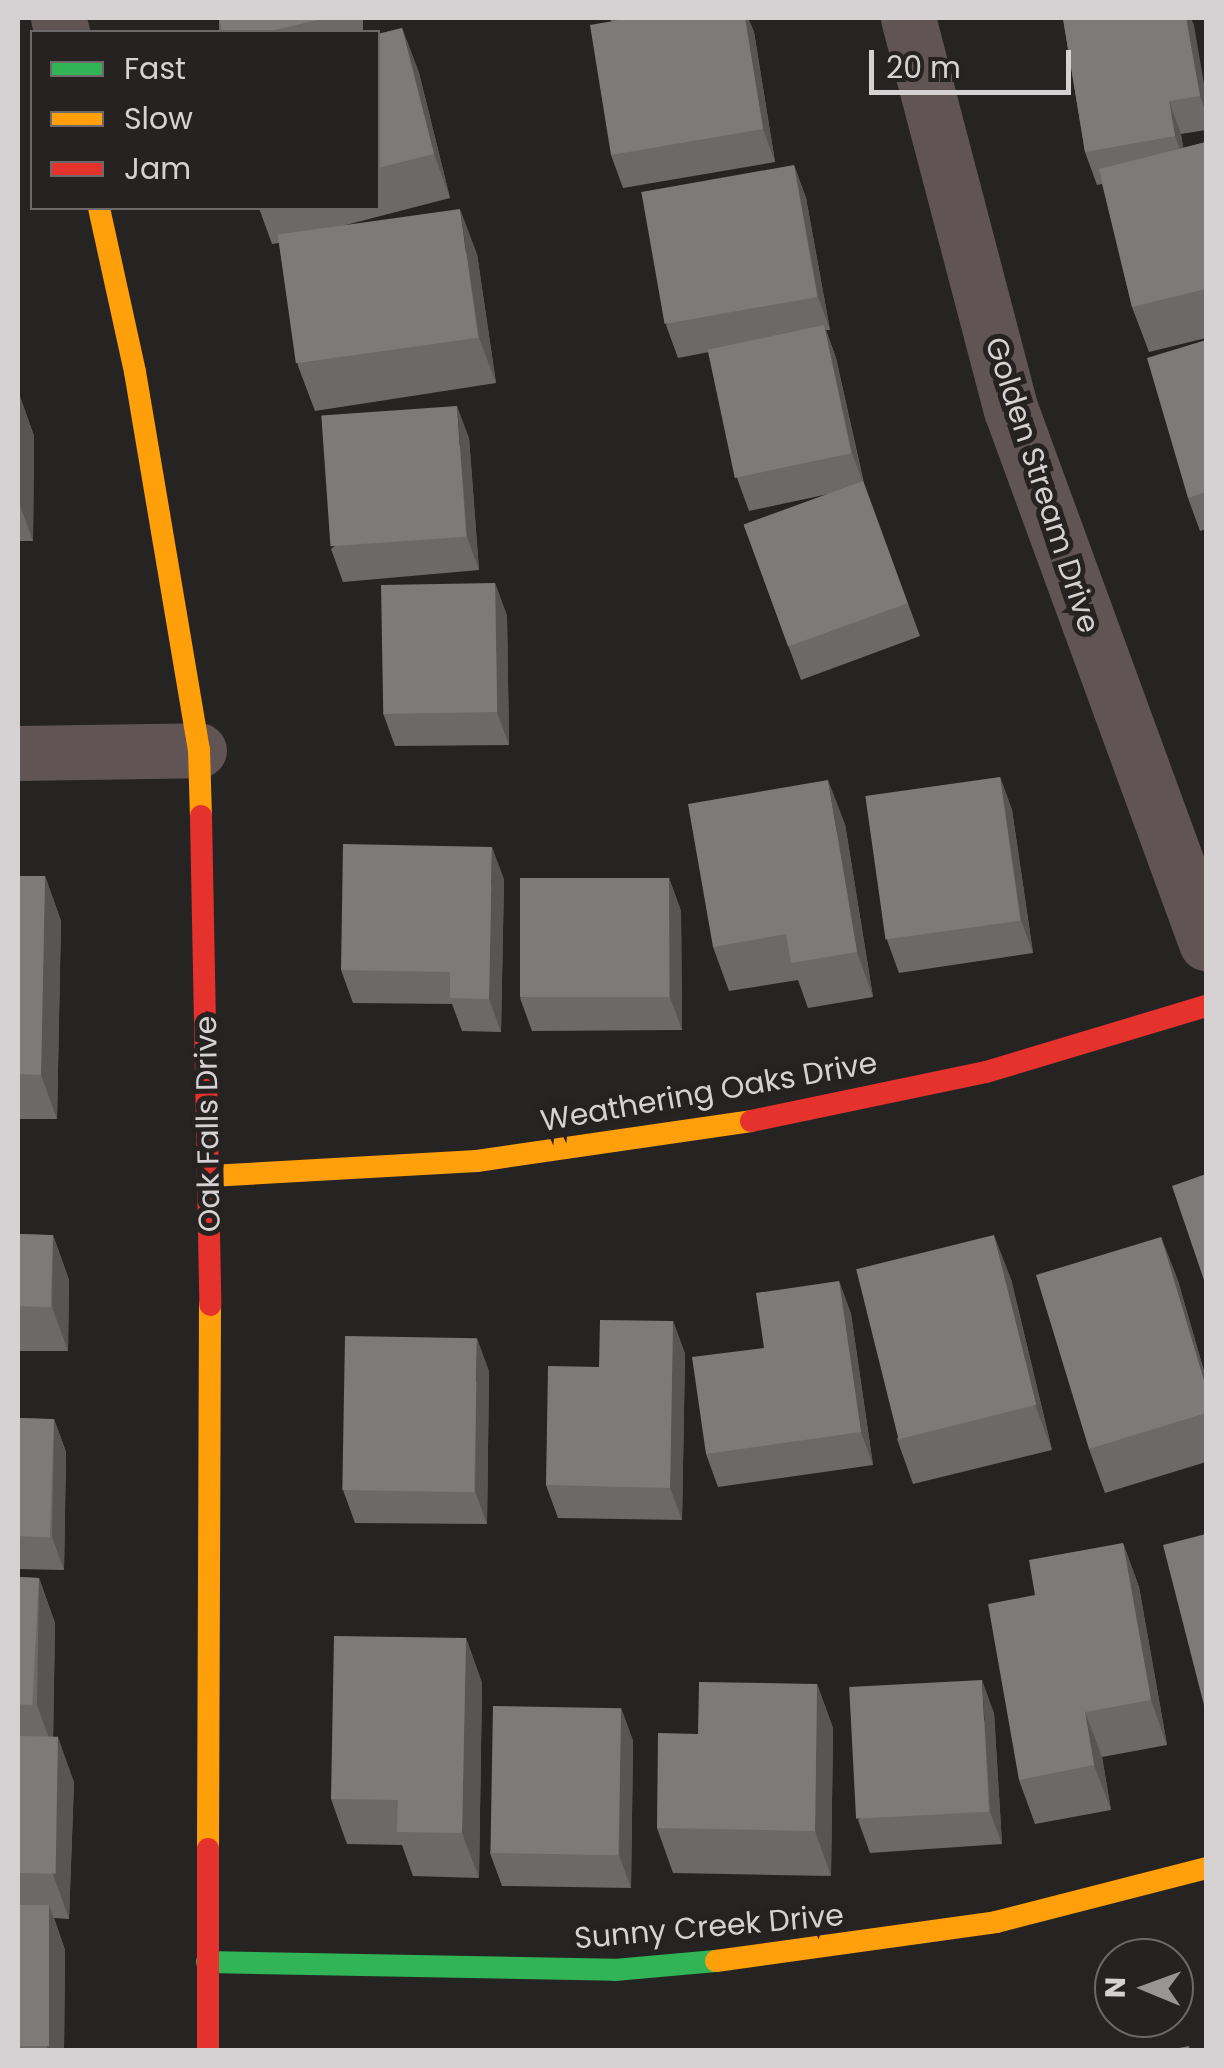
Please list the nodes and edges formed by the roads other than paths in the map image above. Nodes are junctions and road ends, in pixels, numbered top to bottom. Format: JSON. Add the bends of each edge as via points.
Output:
{"nodes":[{"id":1,"x":908,"y":18,"type":"edge"},
{"id":2,"x":99,"y":210,"type":"edge"},
{"id":3,"x":199,"y":750,"type":"junction"},
{"id":4,"x":18,"y":753,"type":"edge"},
{"id":5,"x":1206,"y":943,"type":"edge"},
{"id":6,"x":1206,"y":1006,"type":"edge"},
{"id":7,"x":210,"y":1176,"type":"junction"},
{"id":8,"x":1206,"y":1868,"type":"edge"},
{"id":9,"x":208,"y":1962,"type":"junction"},
{"id":10,"x":208,"y":2050,"type":"edge"}],
"edges":[{"from":1,"to":5,"type":"street","name":"Golden Stream Drive","via":[[1011,410]]},
{"from":2,"to":3,"type":"street","name":"Oak Falls Drive","via":[[145,428]]},
{"from":3,"to":4,"type":"street"},
{"from":3,"to":7,"type":"street","name":"Oak Falls Drive"},
{"from":6,"to":7,"type":"street","name":"Weathering Oaks Drive","via":[[986,1072],[770,1118],[476,1161]]},
{"from":7,"to":9,"type":"street","name":"Oak Falls Drive"},
{"from":8,"to":9,"type":"street","name":"Sunny Creek Drive","via":[[996,1922],[801,1954],[615,1970]]},
{"from":9,"to":10,"type":"street","name":"Oak Falls Drive"}]}
